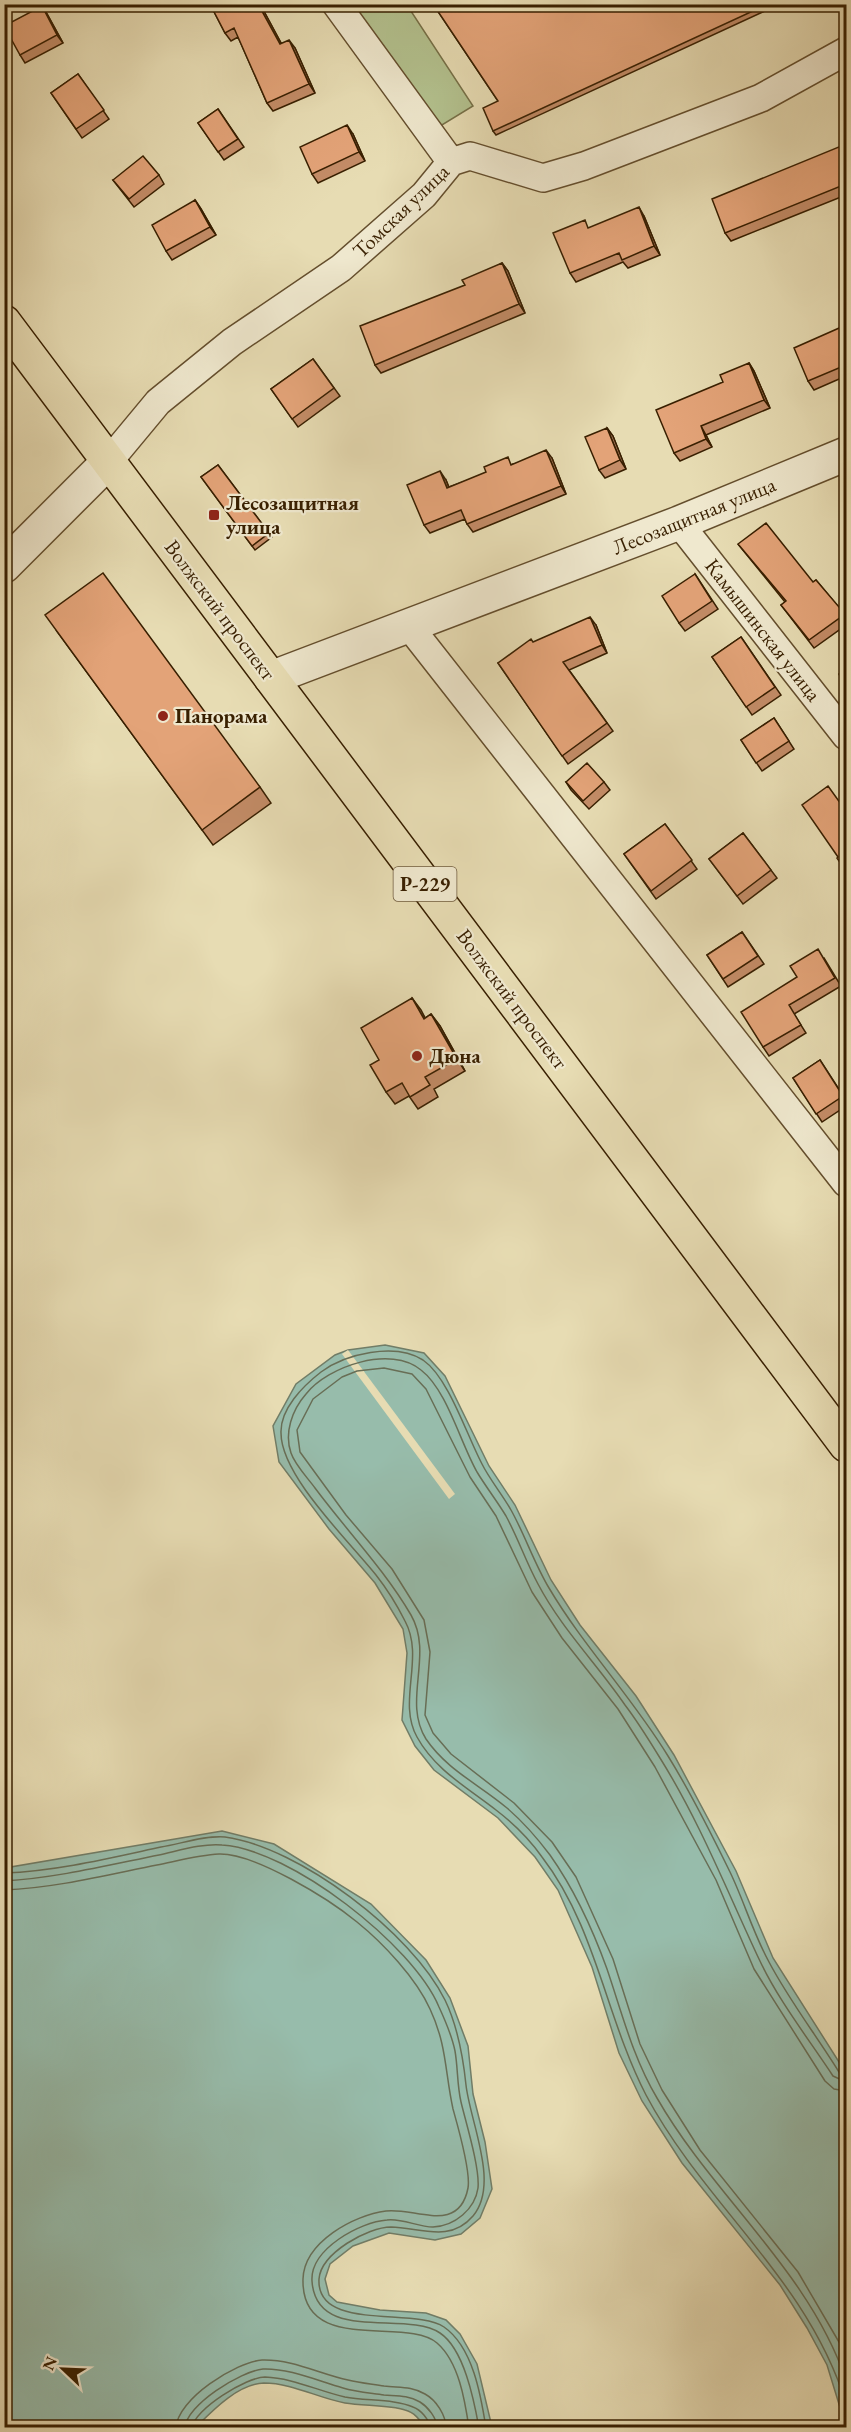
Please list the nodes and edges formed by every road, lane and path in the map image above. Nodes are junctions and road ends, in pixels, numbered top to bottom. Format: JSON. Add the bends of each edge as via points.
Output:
{"nodes":[{"id":1,"x":336,"y":4,"type":"edge"},
{"id":2,"x":846,"y":51,"type":"edge"},
{"id":3,"x":451,"y":162,"type":"junction"},
{"id":4,"x":4,"y":322,"type":"edge"},
{"id":5,"x":846,"y":454,"type":"edge"},
{"id":6,"x":109,"y":461,"type":"junction"},
{"id":7,"x":679,"y":524,"type":"junction"},
{"id":8,"x":4,"y":566,"type":"edge"},
{"id":9,"x":409,"y":626,"type":"junction"},
{"id":10,"x":271,"y":678,"type":"junction"},
{"id":11,"x":846,"y":736,"type":"edge"},
{"id":12,"x":846,"y":1184,"type":"edge"},
{"id":13,"x":846,"y":1445,"type":"edge"}],
"edges":[{"from":1,"to":3,"type":"street"},
{"from":2,"to":3,"type":"street","name":"Томская улица","via":[[761,98],[584,166],[543,177],[470,156]]},
{"from":3,"to":6,"type":"street","name":"Томская улица","via":[[424,195],[341,268],[232,342],[158,402]]},
{"from":4,"to":6,"type":"main road","name":"Волжский проспект","number":"Р-229"},
{"from":5,"to":7,"type":"street","name":"Лесозащитная улица"},
{"from":6,"to":8,"type":"street"},
{"from":6,"to":10,"type":"main road","name":"Волжский проспект","number":"Р-229"},
{"from":7,"to":9,"type":"street","name":"Лесозащитная улица"},
{"from":7,"to":11,"type":"street","name":"Камышинская улица"},
{"from":9,"to":10,"type":"street","name":"Лесозащитная улица"},
{"from":9,"to":12,"type":"street"},
{"from":10,"to":13,"type":"main road","name":"Волжский проспект","number":"Р-229"}]}
